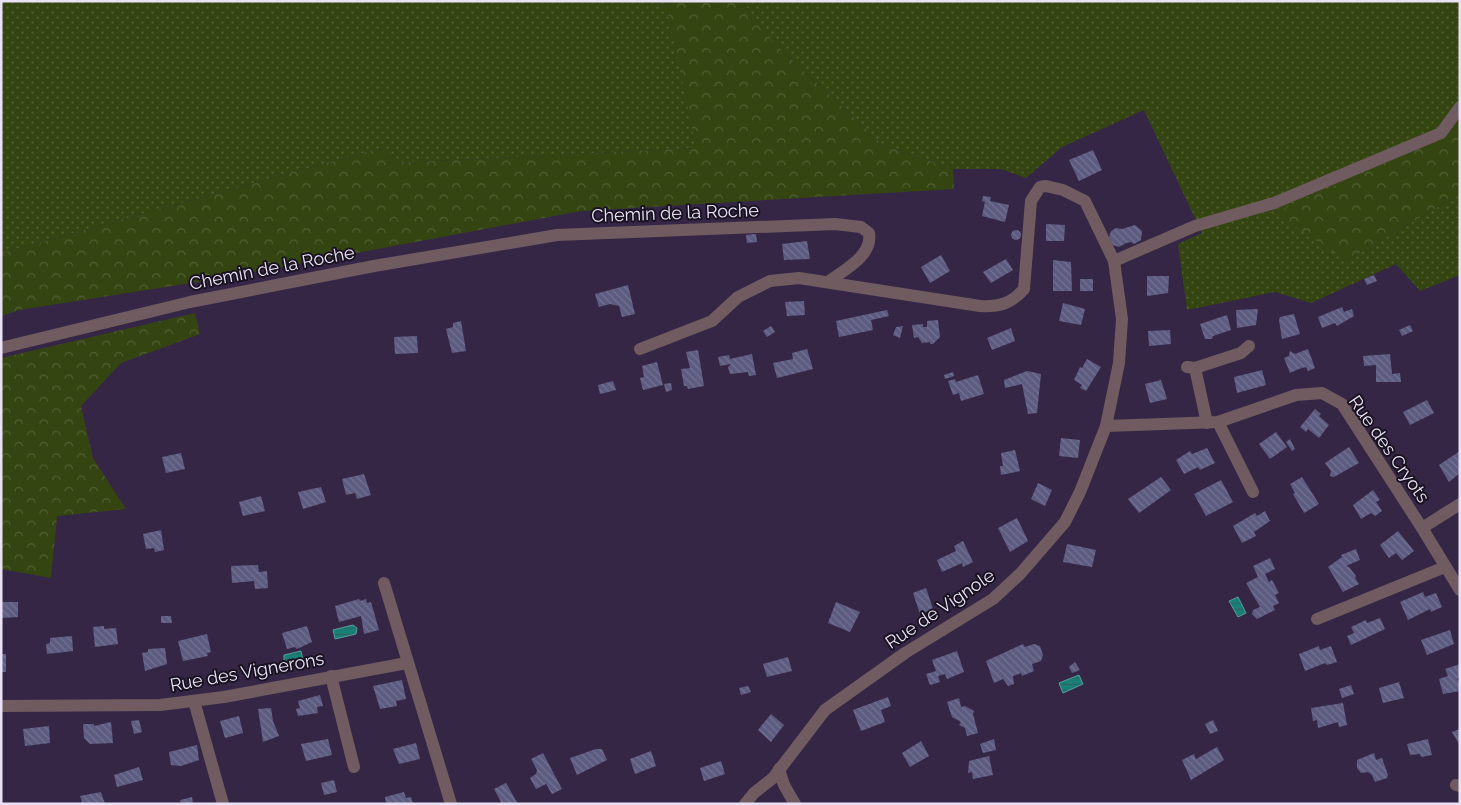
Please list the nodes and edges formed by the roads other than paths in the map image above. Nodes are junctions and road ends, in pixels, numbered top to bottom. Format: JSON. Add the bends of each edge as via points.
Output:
{"nodes":[{"id":1,"x":1460,"y":107,"type":"edge"},
{"id":2,"x":1114,"y":261,"type":"junction"},
{"id":3,"x":828,"y":282,"type":"junction"},
{"id":4,"x":1249,"y":346,"type":"dead end"},
{"id":5,"x":1,"y":348,"type":"edge"},
{"id":6,"x":640,"y":349,"type":"dead end"},
{"id":7,"x":1213,"y":423,"type":"junction"},
{"id":8,"x":1106,"y":426,"type":"junction"},
{"id":9,"x":1253,"y":492,"type":"dead end"},
{"id":10,"x":1460,"y":504,"type":"edge"},
{"id":11,"x":1422,"y":528,"type":"junction"},
{"id":12,"x":1445,"y":566,"type":"junction"},
{"id":13,"x":384,"y":583,"type":"dead end"},
{"id":14,"x":1460,"y":590,"type":"edge"},
{"id":15,"x":1317,"y":619,"type":"dead end"},
{"id":16,"x":407,"y":663,"type":"junction"},
{"id":17,"x":330,"y":676,"type":"junction"},
{"id":18,"x":194,"y":701,"type":"junction"},
{"id":19,"x":1,"y":706,"type":"edge"},
{"id":20,"x":354,"y":767,"type":"dead end"},
{"id":21,"x":780,"y":769,"type":"junction"},
{"id":22,"x":223,"y":804,"type":"edge"},
{"id":23,"x":450,"y":804,"type":"edge"},
{"id":24,"x":745,"y":804,"type":"edge"},
{"id":25,"x":795,"y":804,"type":"edge"}],
"edges":[{"from":1,"to":2,"type":"street","via":[[1441,133],[1274,203],[1195,226]]},
{"from":2,"to":3,"type":"street","via":[[1085,201],[1064,190],[1046,186],[1040,187],[1031,201],[1024,289],[1015,299],[998,307]]},
{"from":2,"to":8,"type":"street","name":"Rue de Vignole","via":[[1122,319],[1119,363]]},
{"from":3,"to":5,"type":"street","name":"Chemin de la Roche","via":[[862,256],[870,241],[861,226],[835,224],[557,235],[190,302]]},
{"from":3,"to":6,"type":"street","via":[[799,278],[770,281],[738,297],[712,321]]},
{"from":4,"to":7,"type":"street","via":[[1241,353],[1191,368]]},
{"from":7,"to":8,"type":"street","name":"Rue des Cryots"},
{"from":7,"to":9,"type":"street"},
{"from":7,"to":11,"type":"street","name":"Rue des Cryots","via":[[1296,395],[1322,393],[1342,404]]},
{"from":8,"to":21,"type":"street","name":"Rue de Vignole","via":[[1065,522],[1020,574],[992,599],[905,653],[825,710]]},
{"from":10,"to":11,"type":"street"},
{"from":11,"to":12,"type":"street","name":"Rue des Cryots"},
{"from":12,"to":14,"type":"street","name":"Rue des Cryots"},
{"from":12,"to":15,"type":"street"},
{"from":13,"to":16,"type":"street"},
{"from":16,"to":17,"type":"street","name":"Rue des Vignerons"},
{"from":16,"to":23,"type":"street"},
{"from":17,"to":18,"type":"street","name":"Rue des Vignerons"},
{"from":17,"to":20,"type":"street"},
{"from":18,"to":19,"type":"street","name":"Rue des Vignerons","via":[[160,705]]},
{"from":18,"to":22,"type":"street"},
{"from":21,"to":24,"type":"street","name":"Rue de Vignole"},
{"from":21,"to":25,"type":"street","via":[[784,785]]}]}
